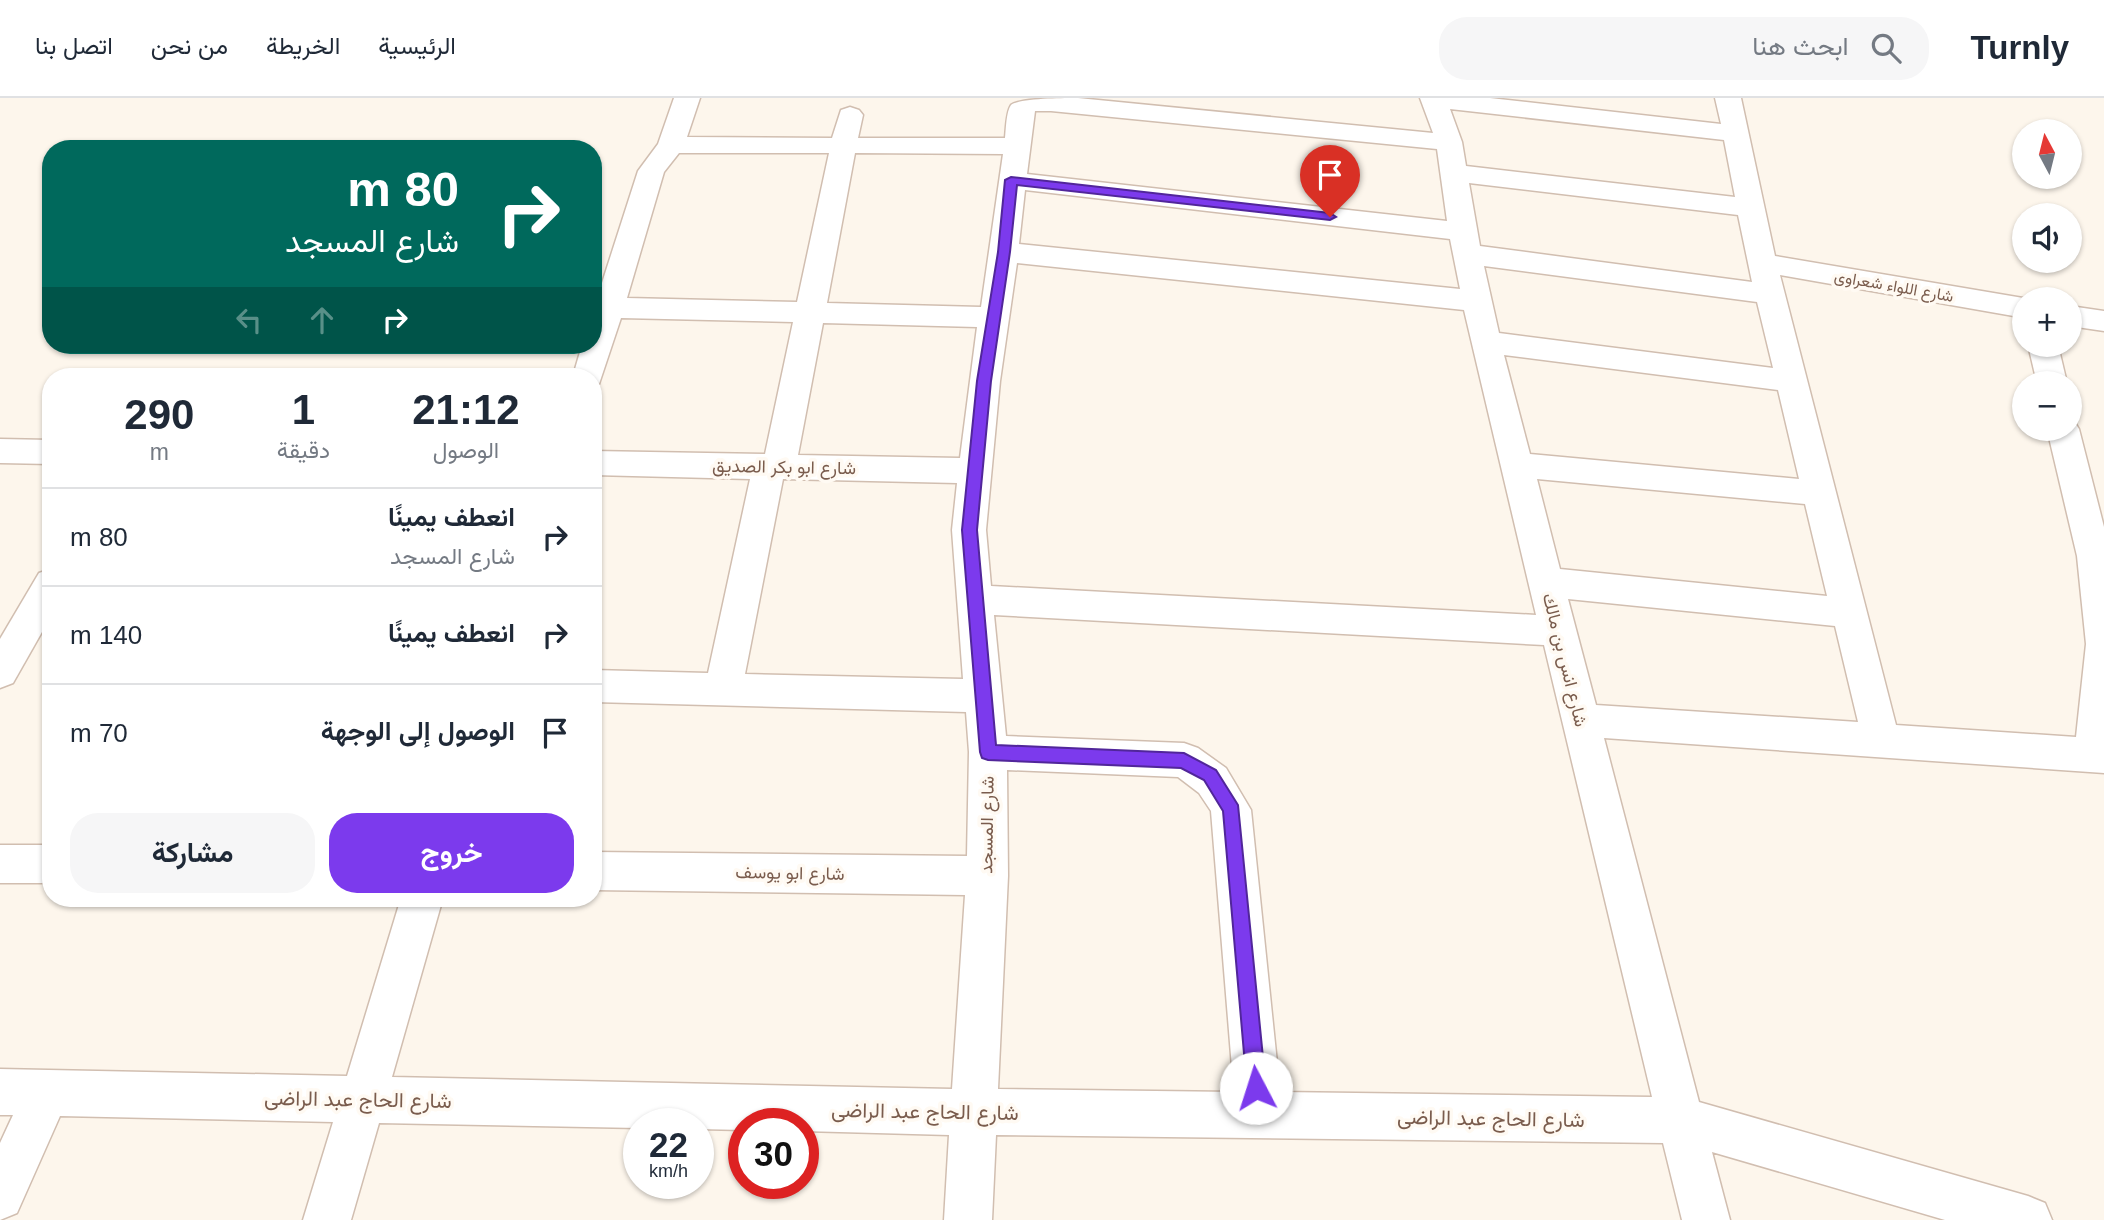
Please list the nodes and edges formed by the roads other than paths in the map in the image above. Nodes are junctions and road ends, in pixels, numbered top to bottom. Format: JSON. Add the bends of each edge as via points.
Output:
{"nodes":[{"id":1,"x":687,"y":98,"type":"edge"},
{"id":2,"x":1728,"y":98,"type":"edge"},
{"id":3,"x":1433,"y":99,"type":"edge"},
{"id":4,"x":850,"y":115,"type":"dead end"},
{"id":5,"x":1735,"y":134,"type":"junction"},
{"id":6,"x":671,"y":145,"type":"junction"},
{"id":7,"x":844,"y":145,"type":"junction"},
{"id":8,"x":1451,"y":157,"type":"junction"},
{"id":9,"x":1014,"y":163,"type":"junction"},
{"id":10,"x":1751,"y":208,"type":"junction"},
{"id":11,"x":1465,"y":243,"type":"junction"},
{"id":12,"x":1004,"y":252,"type":"junction"},
{"id":13,"x":1762,"y":264,"type":"junction"},
{"id":14,"x":1770,"y":294,"type":"junction"},
{"id":15,"x":1477,"y":301,"type":"junction"},
{"id":16,"x":2012,"y":306,"type":"edge"},
{"id":17,"x":609,"y":308,"type":"junction"},
{"id":18,"x":810,"y":313,"type":"junction"},
{"id":19,"x":992,"y":317,"type":"junction"},
{"id":20,"x":2082,"y":318,"type":"edge"},
{"id":21,"x":2104,"y":321,"type":"edge"},
{"id":22,"x":602,"y":331,"type":"edge"},
{"id":23,"x":1486,"y":342,"type":"junction"},
{"id":24,"x":1791,"y":381,"type":"junction"},
{"id":25,"x":2066,"y":441,"type":"edge"},
{"id":26,"x":0,"y":451,"type":"edge"},
{"id":27,"x":42,"y":452,"type":"edge"},
{"id":28,"x":602,"y":463,"type":"edge"},
{"id":29,"x":1516,"y":465,"type":"junction"},
{"id":30,"x":774,"y":466,"type":"junction"},
{"id":31,"x":975,"y":471,"type":"junction"},
{"id":32,"x":1819,"y":492,"type":"junction"},
{"id":33,"x":1545,"y":582,"type":"junction"},
{"id":34,"x":42,"y":599,"type":"edge"},
{"id":35,"x":974,"y":599,"type":"junction"},
{"id":36,"x":1849,"y":613,"type":"junction"},
{"id":37,"x":1557,"y":631,"type":"junction"},
{"id":38,"x":0,"y":672,"type":"edge"},
{"id":39,"x":602,"y":686,"type":"edge"},
{"id":40,"x":723,"y":690,"type":"junction"},
{"id":41,"x":985,"y":696,"type":"junction"},
{"id":42,"x":1580,"y":720,"type":"junction"},
{"id":43,"x":1881,"y":740,"type":"junction"},
{"id":44,"x":988,"y":752,"type":"junction"},
{"id":45,"x":2099,"y":755,"type":"edge"},
{"id":46,"x":0,"y":864,"type":"edge"},
{"id":47,"x":42,"y":864,"type":"edge"},
{"id":48,"x":602,"y":871,"type":"edge"},
{"id":49,"x":987,"y":876,"type":"junction"},
{"id":50,"x":419,"y":907,"type":"edge"},
{"id":51,"x":0,"y":1091,"type":"edge"},
{"id":52,"x":47,"y":1092,"type":"junction"},
{"id":53,"x":363,"y":1100,"type":"junction"},
{"id":54,"x":974,"y":1112,"type":"junction"},
{"id":55,"x":1259,"y":1115,"type":"junction"},
{"id":56,"x":1681,"y":1120,"type":"junction"},
{"id":57,"x":0,"y":1196,"type":"edge"},
{"id":58,"x":327,"y":1220,"type":"edge"},
{"id":59,"x":968,"y":1220,"type":"edge"},
{"id":60,"x":1706,"y":1220,"type":"edge"},
{"id":61,"x":2028,"y":1220,"type":"edge"}],
"edges":[{"from":1,"to":6,"type":"street"},
{"from":2,"to":5,"type":"street"},
{"from":3,"to":5,"type":"street"},
{"from":3,"to":8,"type":"street","name":"شارع انس بن مالك"},
{"from":4,"to":7,"type":"street"},
{"from":5,"to":10,"type":"street"},
{"from":6,"to":7,"type":"street"},
{"from":6,"to":17,"type":"street","via":[[651,171]]},
{"from":7,"to":9,"type":"street"},
{"from":7,"to":18,"type":"street"},
{"from":8,"to":9,"type":"street","name":"شارع المسجد","via":[[1051,103],[1022,108]]},
{"from":8,"to":10,"type":"street"},
{"from":8,"to":11,"type":"street","name":"شارع انس بن مالك"},
{"from":9,"to":11,"type":"street"},
{"from":9,"to":12,"type":"street","name":"شارع المسجد"},
{"from":10,"to":13,"type":"street"},
{"from":11,"to":14,"type":"street"},
{"from":11,"to":15,"type":"street","name":"شارع انس بن مالك"},
{"from":12,"to":15,"type":"street"},
{"from":12,"to":19,"type":"street","name":"شارع المسجد"},
{"from":13,"to":14,"type":"street"},
{"from":13,"to":16,"type":"street","name":"شارع اللواء شعراوى"},
{"from":14,"to":24,"type":"street"},
{"from":15,"to":23,"type":"street","name":"شارع انس بن مالك"},
{"from":17,"to":18,"type":"street"},
{"from":17,"to":22,"type":"street"},
{"from":18,"to":19,"type":"street"},
{"from":18,"to":30,"type":"street"},
{"from":19,"to":31,"type":"street","name":"شارع المسجد"},
{"from":20,"to":21,"type":"street"},
{"from":23,"to":24,"type":"street"},
{"from":23,"to":29,"type":"street","name":"شارع انس بن مالك"},
{"from":24,"to":32,"type":"street"},
{"from":25,"to":45,"type":"street","via":[[2094,556],[2104,644]]},
{"from":26,"to":27,"type":"street"},
{"from":28,"to":30,"type":"street","name":"شارع ابو بكر الصديق"},
{"from":29,"to":32,"type":"street"},
{"from":29,"to":33,"type":"street","name":"شارع انس بن مالك"},
{"from":30,"to":31,"type":"street","name":"شارع ابو بكر الصديق"},
{"from":30,"to":40,"type":"street"},
{"from":31,"to":35,"type":"street","name":"شارع المسجد","via":[[969,530]]},
{"from":32,"to":36,"type":"street"},
{"from":33,"to":36,"type":"street"},
{"from":33,"to":37,"type":"street","name":"شارع انس بن مالك"},
{"from":34,"to":38,"type":"street"},
{"from":35,"to":37,"type":"street"},
{"from":35,"to":41,"type":"street","name":"شارع المسجد"},
{"from":36,"to":43,"type":"street"},
{"from":37,"to":42,"type":"street","name":"شارع انس بن مالك"},
{"from":39,"to":40,"type":"street"},
{"from":40,"to":41,"type":"street"},
{"from":41,"to":44,"type":"street","name":"شارع المسجد"},
{"from":42,"to":43,"type":"street"},
{"from":42,"to":56,"type":"street","name":"شارع انس بن مالك"},
{"from":43,"to":45,"type":"street"},
{"from":44,"to":49,"type":"street","name":"شارع المسجد"},
{"from":44,"to":55,"type":"street","via":[[1184,760],[1216,783],[1231,810]]},
{"from":46,"to":47,"type":"street"},
{"from":48,"to":49,"type":"street","name":"شارع ابو يوسف"},
{"from":49,"to":54,"type":"street","name":"شارع المسجد"},
{"from":50,"to":53,"type":"street"},
{"from":51,"to":52,"type":"street","name":"شارع الحاج عبد الراضى"},
{"from":52,"to":53,"type":"street","name":"شارع الحاج عبد الراضى"},
{"from":52,"to":57,"type":"street"},
{"from":53,"to":54,"type":"street","name":"شارع الحاج عبد الراضى"},
{"from":53,"to":58,"type":"street"},
{"from":54,"to":55,"type":"street","name":"شارع الحاج عبد الراضى"},
{"from":54,"to":59,"type":"street","name":"شارع المسجد"},
{"from":55,"to":56,"type":"street","name":"شارع الحاج عبد الراضى"},
{"from":56,"to":60,"type":"street","name":"شارع انس بن مالك"},
{"from":56,"to":61,"type":"street","name":"شارع الحاج عبد الراضى"}]}
